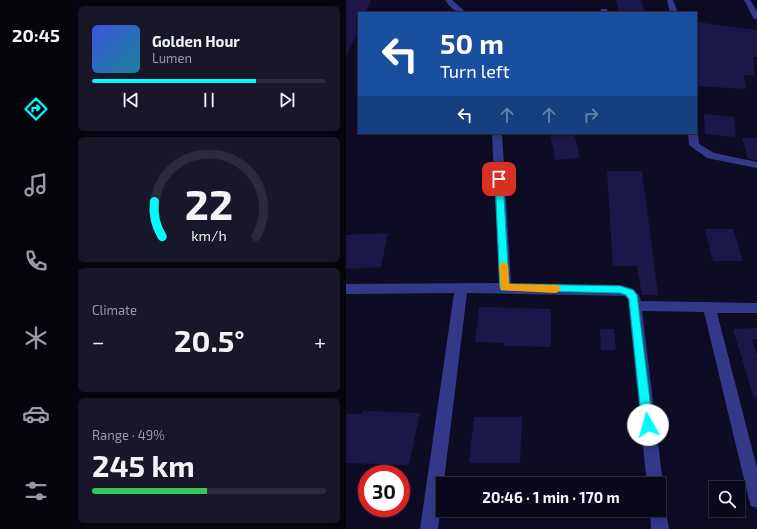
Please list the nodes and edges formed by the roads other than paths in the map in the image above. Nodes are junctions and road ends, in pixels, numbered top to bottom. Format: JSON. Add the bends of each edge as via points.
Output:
{"nodes":[{"id":1,"x":448,"y":0,"type":"edge"},
{"id":2,"x":670,"y":0,"type":"edge"},
{"id":3,"x":747,"y":0,"type":"edge"},
{"id":4,"x":462,"y":12,"type":"edge"},
{"id":5,"x":674,"y":12,"type":"edge"},
{"id":6,"x":757,"y":17,"type":"edge"},
{"id":7,"x":497,"y":134,"type":"edge"},
{"id":8,"x":693,"y":134,"type":"edge"},
{"id":9,"x":757,"y":165,"type":"edge"},
{"id":10,"x":461,"y":288,"type":"junction"},
{"id":11,"x":505,"y":288,"type":"junction"},
{"id":12,"x":346,"y":289,"type":"edge"},
{"id":13,"x":634,"y":306,"type":"junction"},
{"id":14,"x":709,"y":308,"type":"junction"},
{"id":15,"x":757,"y":308,"type":"edge"},
{"id":16,"x":653,"y":477,"type":"edge"},
{"id":17,"x":757,"y":500,"type":"edge"},
{"id":18,"x":659,"y":517,"type":"edge"},
{"id":19,"x":429,"y":529,"type":"edge"},
{"id":20,"x":660,"y":529,"type":"edge"}],
"edges":[{"from":1,"to":4,"type":"street"},
{"from":2,"to":5,"type":"street"},
{"from":3,"to":6,"type":"street"},
{"from":7,"to":11,"type":"street"},
{"from":8,"to":9,"type":"street","via":[[694,145],[711,156]]},
{"from":10,"to":11,"type":"street"},
{"from":10,"to":12,"type":"street"},
{"from":10,"to":19,"type":"street"},
{"from":11,"to":13,"type":"street","via":[[620,290],[629,292],[634,298]]},
{"from":13,"to":14,"type":"street"},
{"from":13,"to":16,"type":"street"},
{"from":14,"to":15,"type":"street"},
{"from":14,"to":17,"type":"street"},
{"from":18,"to":20,"type":"street"}]}
